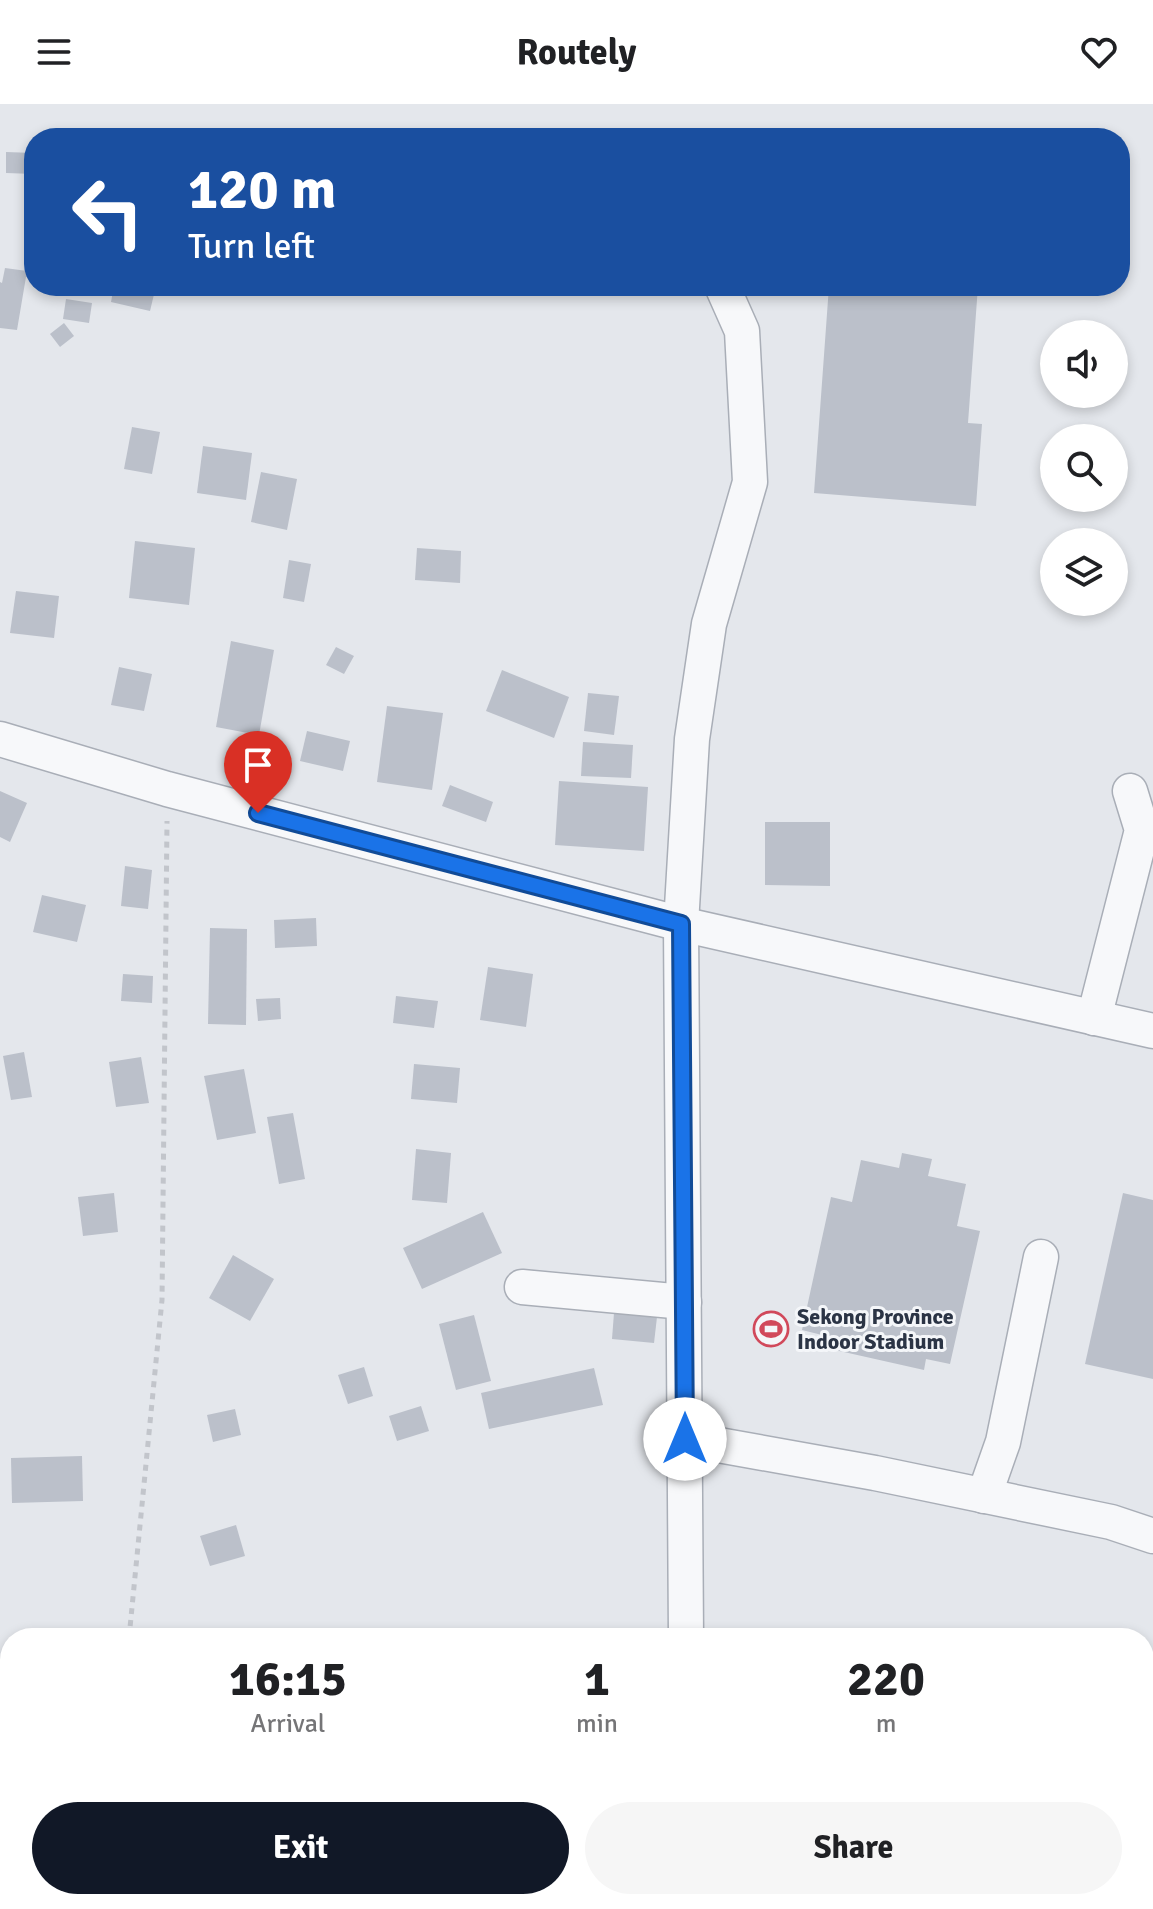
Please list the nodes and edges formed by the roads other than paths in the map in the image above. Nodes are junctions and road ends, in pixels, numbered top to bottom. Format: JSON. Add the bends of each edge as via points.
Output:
{"nodes":[{"id":1,"x":726,"y":296,"type":"edge"},
{"id":2,"x":0,"y":739,"type":"edge"},
{"id":3,"x":1130,"y":791,"type":"dead end"},
{"id":4,"x":681,"y":924,"type":"junction"},
{"id":5,"x":1094,"y":1018,"type":"junction"},
{"id":6,"x":1153,"y":1031,"type":"edge"},
{"id":7,"x":1041,"y":1257,"type":"dead end"},
{"id":8,"x":522,"y":1287,"type":"dead end"},
{"id":9,"x":684,"y":1302,"type":"junction"},
{"id":10,"x":685,"y":1439,"type":"junction"},
{"id":11,"x":984,"y":1496,"type":"junction"},
{"id":12,"x":1153,"y":1536,"type":"edge"},
{"id":13,"x":686,"y":1628,"type":"edge"}],
"edges":[{"from":1,"to":4,"type":"street","via":[[742,331],[750,482],[709,624],[692,739]]},
{"from":2,"to":4,"type":"street","via":[[167,789]]},
{"from":3,"to":5,"type":"street","via":[[1142,830]]},
{"from":4,"to":5,"type":"street"},
{"from":4,"to":9,"type":"street"},
{"from":5,"to":6,"type":"street"},
{"from":7,"to":11,"type":"street","via":[[1003,1442]]},
{"from":8,"to":9,"type":"street"},
{"from":9,"to":10,"type":"street"},
{"from":10,"to":11,"type":"street"},
{"from":10,"to":13,"type":"street"},
{"from":11,"to":12,"type":"street"}]}
